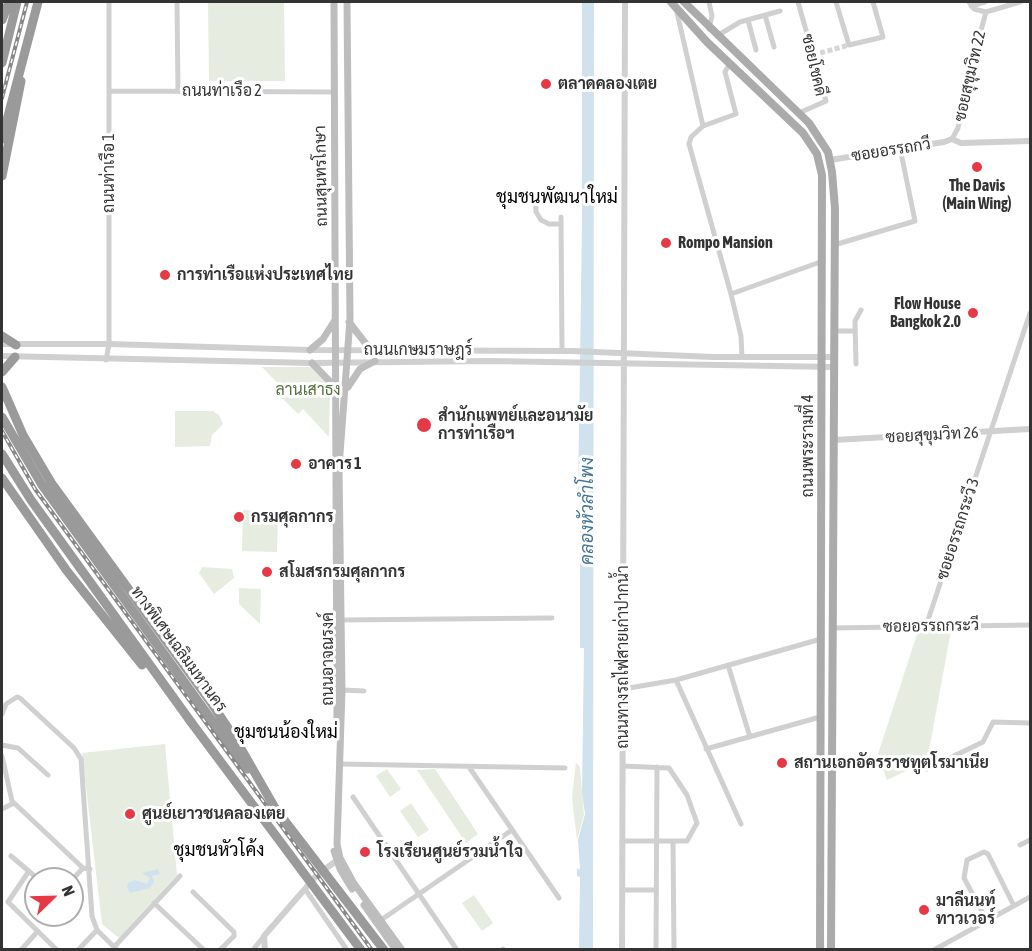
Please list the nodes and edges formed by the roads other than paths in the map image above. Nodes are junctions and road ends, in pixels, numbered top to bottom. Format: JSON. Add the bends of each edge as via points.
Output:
{"nodes":[{"id":1,"x":9,"y":2,"type":"edge"},
{"id":2,"x":17,"y":2,"type":"edge"},
{"id":3,"x":38,"y":2,"type":"edge"},
{"id":4,"x":109,"y":2,"type":"edge"},
{"id":5,"x":177,"y":2,"type":"edge"},
{"id":6,"x":333,"y":2,"type":"edge"},
{"id":7,"x":347,"y":2,"type":"edge"},
{"id":8,"x":625,"y":2,"type":"edge"},
{"id":9,"x":684,"y":2,"type":"edge"},
{"id":10,"x":709,"y":2,"type":"edge"},
{"id":11,"x":798,"y":2,"type":"edge"},
{"id":12,"x":836,"y":2,"type":"edge"},
{"id":13,"x":873,"y":2,"type":"edge"},
{"id":14,"x":985,"y":2,"type":"edge"},
{"id":15,"x":1017,"y":2,"type":"edge"},
{"id":16,"x":970,"y":4,"type":"edge"},
{"id":17,"x":674,"y":5,"type":"edge"},
{"id":18,"x":780,"y":11,"type":"dead end"},
{"id":19,"x":986,"y":12,"type":"junction"},
{"id":20,"x":765,"y":15,"type":"junction"},
{"id":21,"x":2,"y":20,"type":"edge"},
{"id":22,"x":748,"y":20,"type":"junction"},
{"id":23,"x":709,"y":29,"type":"junction"},
{"id":24,"x":717,"y":36,"type":"junction"},
{"id":25,"x":26,"y":43,"type":"junction"},
{"id":26,"x":774,"y":47,"type":"dead end"},
{"id":27,"x":756,"y":50,"type":"dead end"},
{"id":28,"x":2,"y":63,"type":"edge"},
{"id":29,"x":730,"y":63,"type":"junction"},
{"id":30,"x":110,"y":91,"type":"junction"},
{"id":31,"x":178,"y":91,"type":"junction"},
{"id":32,"x":334,"y":92,"type":"junction"},
{"id":33,"x":799,"y":113,"type":"junction"},
{"id":34,"x":703,"y":126,"type":"junction"},
{"id":35,"x":952,"y":138,"type":"junction"},
{"id":36,"x":2,"y":139,"type":"edge"},
{"id":37,"x":1030,"y":141,"type":"edge"},
{"id":38,"x":900,"y":148,"type":"junction"},
{"id":39,"x":830,"y":160,"type":"junction"},
{"id":40,"x":2,"y":176,"type":"edge"},
{"id":41,"x":535,"y":195,"type":"dead end"},
{"id":42,"x":561,"y":217,"type":"dead end"},
{"id":43,"x":561,"y":224,"type":"junction"},
{"id":44,"x":834,"y":245,"type":"junction"},
{"id":45,"x":823,"y":261,"type":"junction"},
{"id":46,"x":731,"y":294,"type":"junction"},
{"id":47,"x":861,"y":310,"type":"dead end"},
{"id":48,"x":1030,"y":313,"type":"edge"},
{"id":49,"x":336,"y":317,"type":"junction"},
{"id":50,"x":350,"y":322,"type":"junction"},
{"id":51,"x":834,"y":331,"type":"junction"},
{"id":52,"x":855,"y":331,"type":"junction"},
{"id":53,"x":2,"y":336,"type":"edge"},
{"id":54,"x":2,"y":344,"type":"edge"},
{"id":55,"x":109,"y":344,"type":"junction"},
{"id":56,"x":16,"y":345,"type":"junction"},
{"id":57,"x":310,"y":350,"type":"junction"},
{"id":58,"x":336,"y":350,"type":"junction"},
{"id":59,"x":349,"y":350,"type":"junction"},
{"id":60,"x":376,"y":350,"type":"junction"},
{"id":61,"x":490,"y":350,"type":"junction"},
{"id":62,"x":562,"y":351,"type":"junction"},
{"id":63,"x":622,"y":353,"type":"junction"},
{"id":64,"x":2,"y":356,"type":"edge"},
{"id":65,"x":15,"y":357,"type":"junction"},
{"id":66,"x":713,"y":357,"type":"junction"},
{"id":67,"x":742,"y":357,"type":"junction"},
{"id":68,"x":822,"y":357,"type":"junction"},
{"id":69,"x":834,"y":357,"type":"junction"},
{"id":70,"x":106,"y":360,"type":"junction"},
{"id":71,"x":375,"y":361,"type":"junction"},
{"id":72,"x":490,"y":361,"type":"junction"},
{"id":73,"x":336,"y":362,"type":"junction"},
{"id":74,"x":348,"y":362,"type":"junction"},
{"id":75,"x":312,"y":363,"type":"junction"},
{"id":76,"x":622,"y":364,"type":"junction"},
{"id":77,"x":856,"y":364,"type":"dead end"},
{"id":78,"x":712,"y":366,"type":"junction"},
{"id":79,"x":821,"y":367,"type":"junction"},
{"id":80,"x":834,"y":368,"type":"junction"},
{"id":81,"x":2,"y":372,"type":"edge"},
{"id":82,"x":2,"y":387,"type":"edge"},
{"id":83,"x":336,"y":388,"type":"junction"},
{"id":84,"x":346,"y":391,"type":"junction"},
{"id":85,"x":2,"y":417,"type":"edge"},
{"id":86,"x":1030,"y":429,"type":"edge"},
{"id":87,"x":991,"y":431,"type":"junction"},
{"id":88,"x":834,"y":440,"type":"junction"},
{"id":89,"x":2,"y":454,"type":"edge"},
{"id":90,"x":2,"y":480,"type":"edge"},
{"id":91,"x":552,"y":618,"type":"dead end"},
{"id":92,"x":341,"y":620,"type":"junction"},
{"id":93,"x":1030,"y":625,"type":"edge"},
{"id":94,"x":926,"y":626,"type":"junction"},
{"id":95,"x":821,"y":628,"type":"junction"},
{"id":96,"x":832,"y":628,"type":"junction"},
{"id":97,"x":821,"y":639,"type":"junction"},
{"id":98,"x":728,"y":665,"type":"junction"},
{"id":99,"x":676,"y":680,"type":"junction"},
{"id":100,"x":623,"y":689,"type":"junction"},
{"id":101,"x":342,"y":690,"type":"junction"},
{"id":102,"x":364,"y":691,"type":"dead end"},
{"id":103,"x":174,"y":700,"type":"junction"},
{"id":104,"x":2,"y":714,"type":"edge"},
{"id":105,"x":820,"y":717,"type":"junction"},
{"id":106,"x":1030,"y":723,"type":"edge"},
{"id":107,"x":750,"y":737,"type":"junction"},
{"id":108,"x":2,"y":745,"type":"edge"},
{"id":109,"x":706,"y":749,"type":"junction"},
{"id":110,"x":2,"y":756,"type":"edge"},
{"id":111,"x":340,"y":764,"type":"junction"},
{"id":112,"x":622,"y":766,"type":"junction"},
{"id":113,"x":469,"y":767,"type":"junction"},
{"id":114,"x":657,"y":767,"type":"junction"},
{"id":115,"x":565,"y":768,"type":"dead end"},
{"id":116,"x":927,"y":769,"type":"dead end"},
{"id":117,"x":48,"y":775,"type":"dead end"},
{"id":118,"x":352,"y":797,"type":"dead end"},
{"id":119,"x":14,"y":803,"type":"junction"},
{"id":120,"x":275,"y":808,"type":"junction"},
{"id":121,"x":2,"y":809,"type":"edge"},
{"id":122,"x":741,"y":824,"type":"dead end"},
{"id":123,"x":512,"y":830,"type":"junction"},
{"id":124,"x":1030,"y":840,"type":"edge"},
{"id":125,"x":622,"y":841,"type":"junction"},
{"id":126,"x":657,"y":841,"type":"junction"},
{"id":127,"x":673,"y":841,"type":"junction"},
{"id":128,"x":1020,"y":846,"type":"dead end"},
{"id":129,"x":11,"y":856,"type":"dead end"},
{"id":130,"x":338,"y":859,"type":"junction"},
{"id":131,"x":24,"y":867,"type":"edge"},
{"id":132,"x":87,"y":868,"type":"junction"},
{"id":133,"x":84,"y":870,"type":"edge"},
{"id":134,"x":180,"y":876,"type":"dead end"},
{"id":135,"x":24,"y":878,"type":"edge"},
{"id":136,"x":305,"y":889,"type":"junction"},
{"id":137,"x":622,"y":890,"type":"junction"},
{"id":138,"x":656,"y":890,"type":"junction"},
{"id":139,"x":192,"y":892,"type":"dead end"},
{"id":140,"x":419,"y":894,"type":"junction"},
{"id":141,"x":1030,"y":897,"type":"edge"},
{"id":142,"x":559,"y":898,"type":"dead end"},
{"id":143,"x":154,"y":903,"type":"junction"},
{"id":144,"x":1014,"y":906,"type":"junction"},
{"id":145,"x":24,"y":917,"type":"edge"},
{"id":146,"x":381,"y":921,"type":"junction"},
{"id":147,"x":987,"y":921,"type":"junction"},
{"id":148,"x":34,"y":927,"type":"edge"},
{"id":149,"x":98,"y":930,"type":"junction"},
{"id":150,"x":38,"y":931,"type":"junction"},
{"id":151,"x":264,"y":936,"type":"junction"},
{"id":152,"x":116,"y":948,"type":"edge"},
{"id":153,"x":224,"y":948,"type":"edge"},
{"id":154,"x":21,"y":950,"type":"edge"},
{"id":155,"x":57,"y":950,"type":"edge"},
{"id":156,"x":78,"y":950,"type":"edge"},
{"id":157,"x":204,"y":950,"type":"edge"},
{"id":158,"x":254,"y":950,"type":"edge"},
{"id":159,"x":265,"y":950,"type":"edge"},
{"id":160,"x":346,"y":950,"type":"edge"},
{"id":161,"x":361,"y":950,"type":"edge"},
{"id":162,"x":384,"y":950,"type":"edge"},
{"id":163,"x":396,"y":950,"type":"edge"},
{"id":164,"x":402,"y":950,"type":"edge"},
{"id":165,"x":457,"y":950,"type":"edge"},
{"id":166,"x":622,"y":950,"type":"edge"},
{"id":167,"x":656,"y":950,"type":"edge"},
{"id":168,"x":674,"y":950,"type":"edge"},
{"id":169,"x":820,"y":950,"type":"edge"},
{"id":170,"x":831,"y":950,"type":"edge"},
{"id":171,"x":934,"y":950,"type":"edge"}],
"edges":[{"from":1,"to":21,"type":"highway"},
{"from":2,"to":28,"type":"highway"},
{"from":3,"to":25,"type":"highway"},
{"from":4,"to":30,"type":"street","name":"ถนนท่าเรือ 1"},
{"from":5,"to":31,"type":"street"},
{"from":6,"to":32,"type":"main road","name":"ถนนสุนทรโกษา"},
{"from":7,"to":50,"type":"main road","name":"ถนนสุนทรโกษา"},
{"from":8,"to":63,"type":"street"},
{"from":9,"to":23,"type":"main road","name":"ถนนพระรามที่ 4"},
{"from":10,"to":23,"type":"street"},
{"from":11,"to":33,"type":"street","name":"ซอยโชคดี","via":[[826,101]]},
{"from":12,"to":13,"type":"street","via":[[849,45],[883,37]]},
{"from":14,"to":16,"type":"street"},
{"from":15,"to":19,"type":"street","name":"ซอยสุขุมวิท 22"},
{"from":16,"to":19,"type":"street"},
{"from":17,"to":29,"type":"main road","name":"ถนนพระรามที่ 4"},
{"from":17,"to":34,"type":"street"},
{"from":18,"to":20,"type":"street"},
{"from":19,"to":35,"type":"street","name":"ซอยสุขุมวิท 22","via":[[958,128]]},
{"from":20,"to":22,"type":"street"},
{"from":20,"to":26,"type":"street"},
{"from":22,"to":24,"type":"street"},
{"from":22,"to":27,"type":"street"},
{"from":23,"to":24,"type":"main road","name":"ถนนพระรามที่ 4"},
{"from":24,"to":33,"type":"main road","name":"ถนนพระรามที่ 4"},
{"from":25,"to":36,"type":"highway"},
{"from":25,"to":40,"type":"highway"},
{"from":29,"to":34,"type":"street","via":[[725,72],[736,114]]},
{"from":29,"to":45,"type":"main road","name":"ถนนพระรามที่ 4","via":[[790,120],[817,154],[823,189]]},
{"from":30,"to":31,"type":"street","name":"ถนนท่าเรือ 2"},
{"from":30,"to":55,"type":"street","name":"ถนนท่าเรือ 1"},
{"from":31,"to":32,"type":"street","name":"ถนนท่าเรือ 2"},
{"from":32,"to":49,"type":"main road","name":"ถนนสุนทรโกษา"},
{"from":33,"to":39,"type":"main road","name":"ถนนพระรามที่ 4","via":[[818,135]]},
{"from":34,"to":46,"type":"street","via":[[689,144]]},
{"from":35,"to":37,"type":"street","via":[[961,144]]},
{"from":35,"to":38,"type":"street","name":"ซอยอรรถกวี"},
{"from":38,"to":39,"type":"street","name":"ซอยอรรถกวี"},
{"from":38,"to":44,"type":"street","via":[[915,221]]},
{"from":39,"to":44,"type":"main road","name":"ถนนพระรามที่ 4"},
{"from":41,"to":43,"type":"street","via":[[540,220]]},
{"from":42,"to":43,"type":"street"},
{"from":43,"to":62,"type":"street"},
{"from":44,"to":51,"type":"main road","name":"ถนนพระรามที่ 4"},
{"from":45,"to":46,"type":"street"},
{"from":45,"to":68,"type":"main road","name":"ถนนพระรามที่ 4"},
{"from":46,"to":67,"type":"street"},
{"from":47,"to":52,"type":"street"},
{"from":48,"to":87,"type":"street","name":"ซอยอรรถกระวี 3"},
{"from":49,"to":57,"type":"main road","via":[[323,339]]},
{"from":49,"to":58,"type":"main road","name":"ถนนสุนทรโกษา"},
{"from":50,"to":59,"type":"main road","name":"ถนนสุนทรโกษา"},
{"from":50,"to":60,"type":"main road","via":[[366,344]]},
{"from":51,"to":52,"type":"street"},
{"from":51,"to":69,"type":"main road","name":"ถนนพระรามที่ 4"},
{"from":52,"to":77,"type":"street"},
{"from":53,"to":56,"type":"highway"},
{"from":54,"to":56,"type":"street","name":"ถนนเกษมราษฎร์"},
{"from":55,"to":56,"type":"street","name":"ถนนเกษมราษฎร์"},
{"from":55,"to":57,"type":"street","name":"ถนนเกษมราษฎร์"},
{"from":55,"to":70,"type":"street","name":"ถนนท่าเรือ 1"},
{"from":57,"to":58,"type":"street","name":"ถนนเกษมราษฎร์"},
{"from":58,"to":59,"type":"street","name":"ถนนเกษมราษฎร์"},
{"from":58,"to":73,"type":"main road","name":"ถนนอาจณรงค์"},
{"from":59,"to":60,"type":"street","name":"ถนนเกษมราษฎร์"},
{"from":59,"to":74,"type":"main road","name":"ถนนอาจณรงค์"},
{"from":60,"to":61,"type":"street","name":"ถนนเกษมราษฎร์"},
{"from":61,"to":62,"type":"street","name":"ถนนเกษมราษฎร์"},
{"from":61,"to":72,"type":"street"},
{"from":62,"to":63,"type":"street","name":"ถนนเกษมราษฎร์"},
{"from":63,"to":66,"type":"street","name":"ถนนเกษมราษฎร์"},
{"from":63,"to":76,"type":"street","name":"ถนนทางรถไฟสายเก่าปากน้ำ"},
{"from":64,"to":65,"type":"street","name":"ถนนเกษมราษฎร์"},
{"from":65,"to":70,"type":"street","name":"ถนนเกษมราษฎร์"},
{"from":65,"to":81,"type":"highway"},
{"from":66,"to":67,"type":"street","name":"ถนนเกษมราษฎร์"},
{"from":66,"to":78,"type":"street"},
{"from":67,"to":68,"type":"street","name":"ถนนเกษมราษฎร์"},
{"from":68,"to":69,"type":"street","name":"ถนนเกษมราษฎร์"},
{"from":68,"to":79,"type":"main road","name":"ถนนพระรามที่ 4"},
{"from":69,"to":80,"type":"main road","name":"ถนนพระรามที่ 4"},
{"from":70,"to":75,"type":"street","name":"ถนนเกษมราษฎร์"},
{"from":71,"to":72,"type":"street","name":"ถนนเกษมราษฎร์"},
{"from":71,"to":74,"type":"street","name":"ถนนเกษมราษฎร์"},
{"from":71,"to":84,"type":"main road","via":[[357,372]]},
{"from":72,"to":76,"type":"street","name":"ถนนเกษมราษฎร์"},
{"from":73,"to":74,"type":"street","name":"ถนนเกษมราษฎร์"},
{"from":73,"to":75,"type":"street","name":"ถนนเกษมราษฎร์"},
{"from":73,"to":83,"type":"main road","name":"ถนนอาจณรงค์"},
{"from":74,"to":84,"type":"main road","name":"ถนนอาจณรงค์"},
{"from":75,"to":83,"type":"main road"},
{"from":76,"to":78,"type":"street","name":"ถนนเกษมราษฎร์"},
{"from":76,"to":100,"type":"street","name":"ถนนทางรถไฟสายเก่าปากน้ำ"},
{"from":78,"to":79,"type":"street","name":"ถนนเกษมราษฎร์"},
{"from":79,"to":80,"type":"street","name":"ถนนเกษมราษฎร์"},
{"from":79,"to":95,"type":"main road","name":"ถนนพระรามที่ 4"},
{"from":80,"to":88,"type":"main road","name":"ถนนพระรามที่ 4"},
{"from":82,"to":120,"type":"highway","via":[[23,435],[81,525],[210,701]]},
{"from":83,"to":130,"type":"main road","name":"ถนนอาจณรงค์","via":[[333,842]]},
{"from":84,"to":92,"type":"main road","name":"ถนนอาจณรงค์","via":[[339,467]]},
{"from":85,"to":120,"type":"highway","name":"ทางพิเศษเฉลิมมหานคร","via":[[42,485]]},
{"from":86,"to":87,"type":"street","name":"ซอยสุขุมวิท 26"},
{"from":87,"to":88,"type":"street","name":"ซอยสุขุมวิท 26"},
{"from":87,"to":94,"type":"street","name":"ซอยอรรถกระวี 3"},
{"from":88,"to":96,"type":"main road","name":"ถนนพระรามที่ 4"},
{"from":89,"to":103,"type":"highway","name":"ทางพิเศษเฉลิมมหานคร"},
{"from":90,"to":103,"type":"highway","via":[[67,570]]},
{"from":91,"to":92,"type":"street"},
{"from":92,"to":101,"type":"main road","name":"ถนนอาจณรงค์"},
{"from":93,"to":94,"type":"street","name":"ซอยอรรถกระวี"},
{"from":94,"to":96,"type":"street","name":"ซอยอรรถกระวี"},
{"from":95,"to":96,"type":"main road"},
{"from":95,"to":97,"type":"main road","name":"ถนนพระรามที่ 4"},
{"from":96,"to":170,"type":"main road","name":"ถนนพระรามที่ 4"},
{"from":97,"to":98,"type":"street"},
{"from":97,"to":105,"type":"main road","name":"ถนนพระรามที่ 4"},
{"from":98,"to":99,"type":"street"},
{"from":98,"to":107,"type":"street"},
{"from":99,"to":100,"type":"street"},
{"from":99,"to":109,"type":"street"},
{"from":100,"to":112,"type":"street","name":"ถนนทางรถไฟสายเก่าปากน้ำ"},
{"from":101,"to":102,"type":"street"},
{"from":101,"to":111,"type":"main road","name":"ถนนอาจณรงค์"},
{"from":103,"to":161,"type":"highway","name":"ทางพิเศษเฉลิมมหานคร","bridge":true},
{"from":104,"to":132,"type":"street","via":[[6,704],[20,698],[78,754]]},
{"from":105,"to":107,"type":"street"},
{"from":105,"to":169,"type":"main road","name":"ถนนพระรามที่ 4"},
{"from":106,"to":116,"type":"street","via":[[993,722],[983,742]]},
{"from":107,"to":109,"type":"street"},
{"from":108,"to":117,"type":"street","via":[[18,748]]},
{"from":109,"to":122,"type":"street"},
{"from":110,"to":119,"type":"street"},
{"from":111,"to":113,"type":"street"},
{"from":111,"to":130,"type":"main road","name":"ถนนอาจณรงค์"},
{"from":112,"to":114,"type":"street"},
{"from":112,"to":125,"type":"street","name":"ถนนทางรถไฟสายเก่าปากน้ำ"},
{"from":113,"to":115,"type":"street"},
{"from":113,"to":123,"type":"street"},
{"from":114,"to":126,"type":"street"},
{"from":114,"to":127,"type":"street","via":[[673,771],[696,814],[697,823],[687,841]]},
{"from":118,"to":140,"type":"street"},
{"from":119,"to":121,"type":"street"},
{"from":119,"to":132,"type":"street"},
{"from":120,"to":162,"type":"highway","name":"ทางพิเศษเฉลิมมหานคร","bridge":true},
{"from":123,"to":140,"type":"street"},
{"from":123,"to":142,"type":"street"},
{"from":124,"to":128,"type":"street"},
{"from":125,"to":126,"type":"street"},
{"from":125,"to":137,"type":"street","name":"ถนนทางรถไฟสายเก่าปากน้ำ"},
{"from":126,"to":127,"type":"street"},
{"from":126,"to":138,"type":"street"},
{"from":127,"to":168,"type":"street"},
{"from":129,"to":131,"type":"street"},
{"from":130,"to":136,"type":"street"},
{"from":130,"to":146,"type":"main road","name":"ถนนอาจณรงค์"},
{"from":130,"to":163,"type":"main road","name":"ถนนอาจณรงค์","via":[[345,879]]},
{"from":132,"to":133,"type":"street"},
{"from":132,"to":149,"type":"street","via":[[92,916]]},
{"from":134,"to":143,"type":"street"},
{"from":135,"to":145,"type":"street","via":[[8,901]]},
{"from":136,"to":151,"type":"street"},
{"from":136,"to":160,"type":"street"},
{"from":137,"to":138,"type":"street"},
{"from":137,"to":166,"type":"street","name":"ถนนทางรถไฟสายเก่าปากน้ำ"},
{"from":138,"to":167,"type":"street"},
{"from":139,"to":153,"type":"street","via":[[234,932]]},
{"from":140,"to":146,"type":"street"},
{"from":140,"to":165,"type":"street"},
{"from":141,"to":144,"type":"street"},
{"from":143,"to":152,"type":"street"},
{"from":143,"to":157,"type":"street"},
{"from":144,"to":147,"type":"street"},
{"from":144,"to":147,"type":"street","via":[[988,854],[984,852],[967,860],[964,878]]},
{"from":146,"to":164,"type":"main road","name":"ถนนอาจณรงค์"},
{"from":147,"to":171,"type":"street"},
{"from":148,"to":150,"type":"street"},
{"from":149,"to":152,"type":"street"},
{"from":149,"to":156,"type":"street"},
{"from":150,"to":154,"type":"street"},
{"from":150,"to":155,"type":"street"},
{"from":151,"to":158,"type":"street"},
{"from":151,"to":159,"type":"street"}]}
